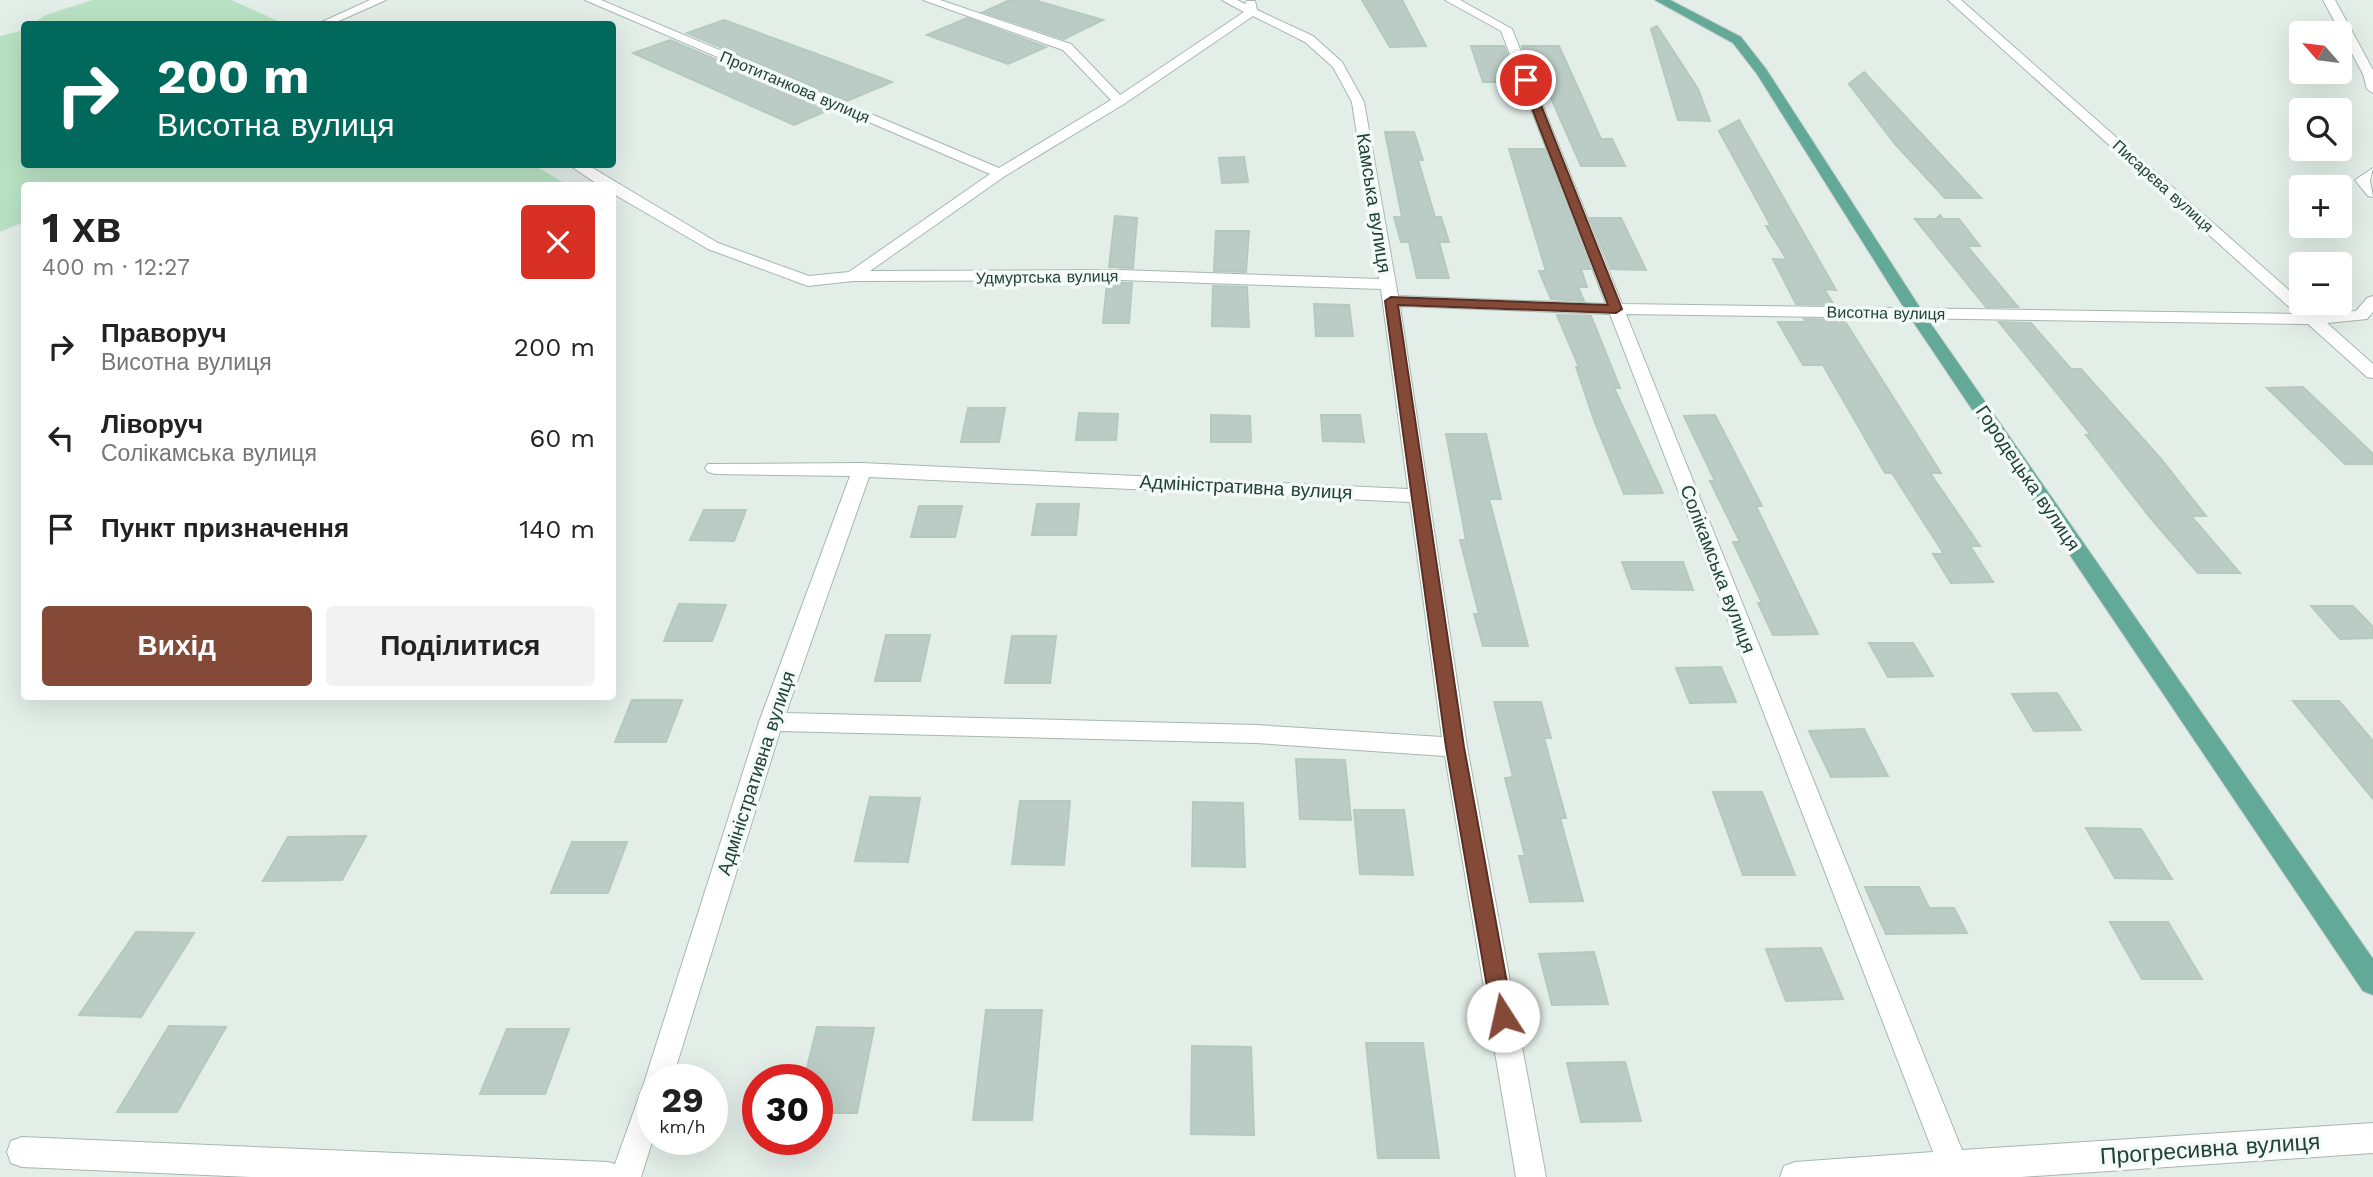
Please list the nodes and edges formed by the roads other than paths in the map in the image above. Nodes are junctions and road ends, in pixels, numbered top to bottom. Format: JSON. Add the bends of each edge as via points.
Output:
{"nodes":[{"id":1,"x":591,"y":0,"type":"edge"},
{"id":2,"x":929,"y":0,"type":"edge"},
{"id":3,"x":1228,"y":0,"type":"edge"},
{"id":4,"x":1451,"y":0,"type":"edge"},
{"id":5,"x":1661,"y":0,"type":"edge"},
{"id":6,"x":1954,"y":0,"type":"edge"},
{"id":7,"x":2329,"y":0,"type":"edge"},
{"id":8,"x":370,"y":1,"type":"edge"},
{"id":9,"x":1255,"y":6,"type":"edge"},
{"id":10,"x":334,"y":21,"type":"edge"},
{"id":11,"x":2373,"y":89,"type":"edge"},
{"id":12,"x":1119,"y":101,"type":"junction"},
{"id":13,"x":582,"y":168,"type":"edge"},
{"id":14,"x":2373,"y":172,"type":"edge"},
{"id":15,"x":1000,"y":173,"type":"junction"},
{"id":16,"x":605,"y":182,"type":"edge"},
{"id":17,"x":616,"y":188,"type":"edge"},
{"id":18,"x":2373,"y":193,"type":"edge"},
{"id":19,"x":853,"y":276,"type":"junction"},
{"id":20,"x":1389,"y":293,"type":"junction"},
{"id":21,"x":2373,"y":301,"type":"edge"},
{"id":22,"x":1616,"y":309,"type":"junction"},
{"id":23,"x":1916,"y":314,"type":"junction"},
{"id":24,"x":2313,"y":319,"type":"junction"},
{"id":25,"x":2373,"y":373,"type":"edge"},
{"id":26,"x":715,"y":468,"type":"dead end"},
{"id":27,"x":862,"y":469,"type":"junction"},
{"id":28,"x":1419,"y":496,"type":"junction"},
{"id":29,"x":771,"y":722,"type":"junction"},
{"id":30,"x":1455,"y":747,"type":"junction"},
{"id":31,"x":2373,"y":982,"type":"edge"},
{"id":32,"x":662,"y":1064,"type":"edge"},
{"id":33,"x":2373,"y":1138,"type":"edge"},
{"id":34,"x":637,"y":1143,"type":"edge"},
{"id":35,"x":22,"y":1152,"type":"dead end"},
{"id":36,"x":1953,"y":1166,"type":"junction"},
{"id":37,"x":608,"y":1177,"type":"edge"},
{"id":38,"x":626,"y":1177,"type":"edge"},
{"id":39,"x":1531,"y":1177,"type":"edge"},
{"id":40,"x":1796,"y":1177,"type":"edge"}],
"edges":[{"from":1,"to":15,"type":"street","name":"Протитанкова вулиця"},
{"from":2,"to":12,"type":"street","via":[[1067,47]]},
{"from":3,"to":9,"type":"street","name":"Камська вулиця"},
{"from":4,"to":22,"type":"street","name":"Солікамська вулиця","via":[[1506,30]]},
{"from":5,"to":23,"type":"main road","name":"Городецька вулиця","via":[[1737,40]]},
{"from":6,"to":24,"type":"street","name":"Писарєва вулиця"},
{"from":7,"to":11,"type":"street"},
{"from":8,"to":10,"type":"street"},
{"from":9,"to":12,"type":"street"},
{"from":9,"to":20,"type":"street","name":"Камська вулиця","via":[[1309,39],[1338,65],[1358,102]]},
{"from":12,"to":15,"type":"street"},
{"from":13,"to":16,"type":"street","name":"Удмуртська вулиця"},
{"from":14,"to":18,"type":"street","via":[[2362,180]]},
{"from":15,"to":19,"type":"street"},
{"from":17,"to":19,"type":"street","name":"Удмуртська вулиця","via":[[713,246],[808,281]]},
{"from":19,"to":20,"type":"street","name":"Удмуртська вулиця","via":[[1120,275]]},
{"from":20,"to":22,"type":"street","name":"Висотна вулиця"},
{"from":20,"to":28,"type":"street","name":"Камська вулиця"},
{"from":21,"to":24,"type":"street","name":"Висотна вулиця","via":[[2361,316]]},
{"from":22,"to":23,"type":"street","name":"Висотна вулиця"},
{"from":22,"to":36,"type":"street","name":"Солікамська вулиця"},
{"from":23,"to":24,"type":"street","name":"Висотна вулиця"},
{"from":23,"to":31,"type":"main road","name":"Городецька вулиця"},
{"from":24,"to":25,"type":"street","name":"Писарєва вулиця"},
{"from":26,"to":27,"type":"street","name":"Адміністративна вулиця"},
{"from":27,"to":28,"type":"street","name":"Адміністративна вулиця"},
{"from":27,"to":29,"type":"street","name":"Адміністративна вулиця"},
{"from":28,"to":30,"type":"street","name":"Камська вулиця"},
{"from":29,"to":30,"type":"street","via":[[1256,734]]},
{"from":29,"to":32,"type":"street","name":"Адміністративна вулиця"},
{"from":30,"to":39,"type":"street","name":"Камська вулиця"},
{"from":33,"to":36,"type":"street","name":"Прогресивна вулиця"},
{"from":34,"to":38,"type":"street"},
{"from":35,"to":37,"type":"street"},
{"from":36,"to":40,"type":"street","name":"Прогресивна вулиця"}]}
